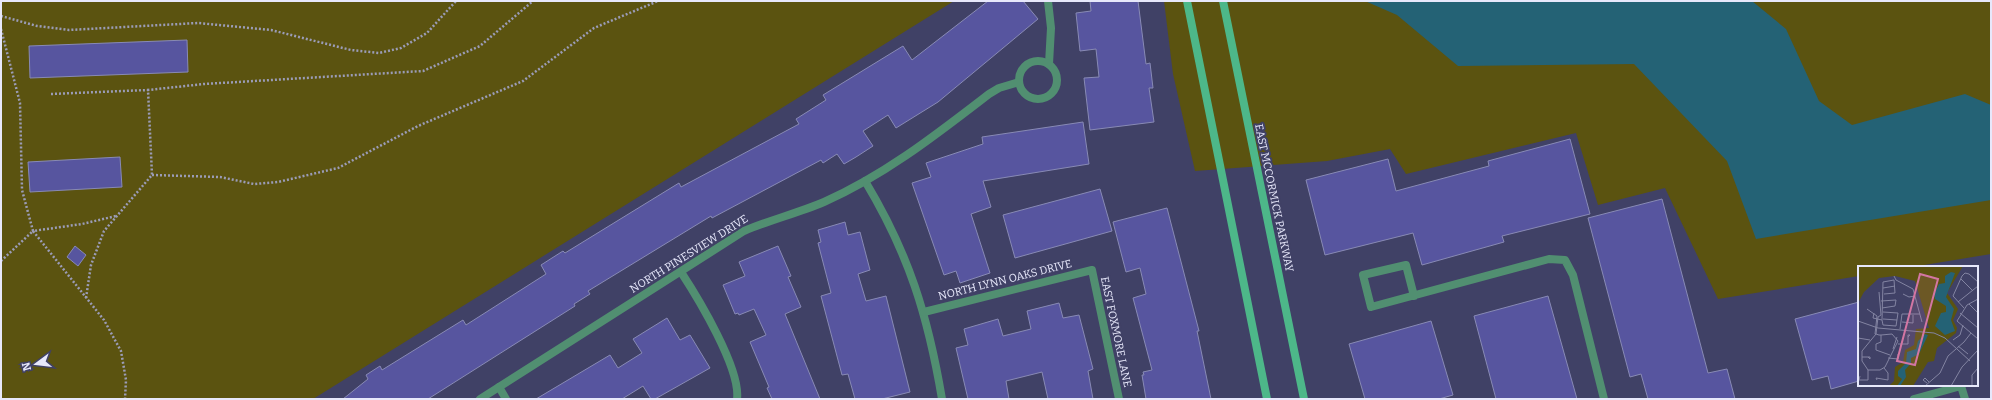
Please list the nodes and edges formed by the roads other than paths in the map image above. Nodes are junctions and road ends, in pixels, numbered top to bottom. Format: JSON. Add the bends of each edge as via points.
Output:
{"nodes":[{"id":1,"x":1048,"y":1,"type":"edge"},
{"id":2,"x":1187,"y":1,"type":"edge"},
{"id":3,"x":1223,"y":1,"type":"edge"},
{"id":4,"x":1049,"y":64,"type":"junction"},
{"id":5,"x":1019,"y":82,"type":"junction"},
{"id":6,"x":865,"y":181,"type":"junction"},
{"id":7,"x":1092,"y":270,"type":"joint"},
{"id":8,"x":681,"y":272,"type":"junction"},
{"id":9,"x":1414,"y":296,"type":"junction"},
{"id":10,"x":924,"y":312,"type":"junction"},
{"id":11,"x":499,"y":387,"type":"junction"},
{"id":12,"x":480,"y":399,"type":"edge"},
{"id":13,"x":506,"y":399,"type":"edge"},
{"id":14,"x":737,"y":399,"type":"edge"},
{"id":15,"x":942,"y":399,"type":"edge"},
{"id":16,"x":1119,"y":399,"type":"edge"},
{"id":17,"x":1267,"y":399,"type":"edge"},
{"id":18,"x":1304,"y":399,"type":"edge"},
{"id":19,"x":1604,"y":399,"type":"edge"},
{"id":20,"x":1914,"y":399,"type":"edge"},
{"id":21,"x":1965,"y":399,"type":"edge"}],
"edges":[{"from":1,"to":4,"type":"street","via":[[1051,28]]},
{"from":2,"to":17,"type":"main road"},
{"from":3,"to":18,"type":"main road","name":"EAST MCCORMICK PARKWAY"},
{"from":4,"to":5,"type":"street","via":[[1030,62],[1020,72]]},
{"from":4,"to":5,"type":"street","via":[[1054,68],[1058,81],[1056,88],[1048,97],[1036,100],[1031,98],[1021,90]]},
{"from":5,"to":6,"type":"street","name":"NORTH PINESVIEW DRIVE","via":[[989,94],[928,140]]},
{"from":6,"to":8,"type":"street","name":"NORTH PINESVIEW DRIVE","via":[[824,202],[744,231]]},
{"from":6,"to":10,"type":"street","via":[[896,236]]},
{"from":7,"to":10,"type":"street","name":"NORTH LYNN OAKS DRIVE"},
{"from":7,"to":16,"type":"street","name":"EAST FOXMORE LANE"},
{"from":8,"to":11,"type":"street","name":"NORTH PINESVIEW DRIVE"},
{"from":8,"to":14,"type":"street","via":[[709,319],[738,389]]},
{"from":9,"to":9,"type":"street","via":[[1371,307],[1363,275],[1406,265]]},
{"from":9,"to":19,"type":"street","via":[[1549,259],[1565,260],[1573,275]]},
{"from":10,"to":15,"type":"street"},
{"from":11,"to":12,"type":"street","name":"NORTH PINESVIEW DRIVE"},
{"from":11,"to":13,"type":"street"},
{"from":20,"to":21,"type":"street","via":[[1961,386]]}]}
